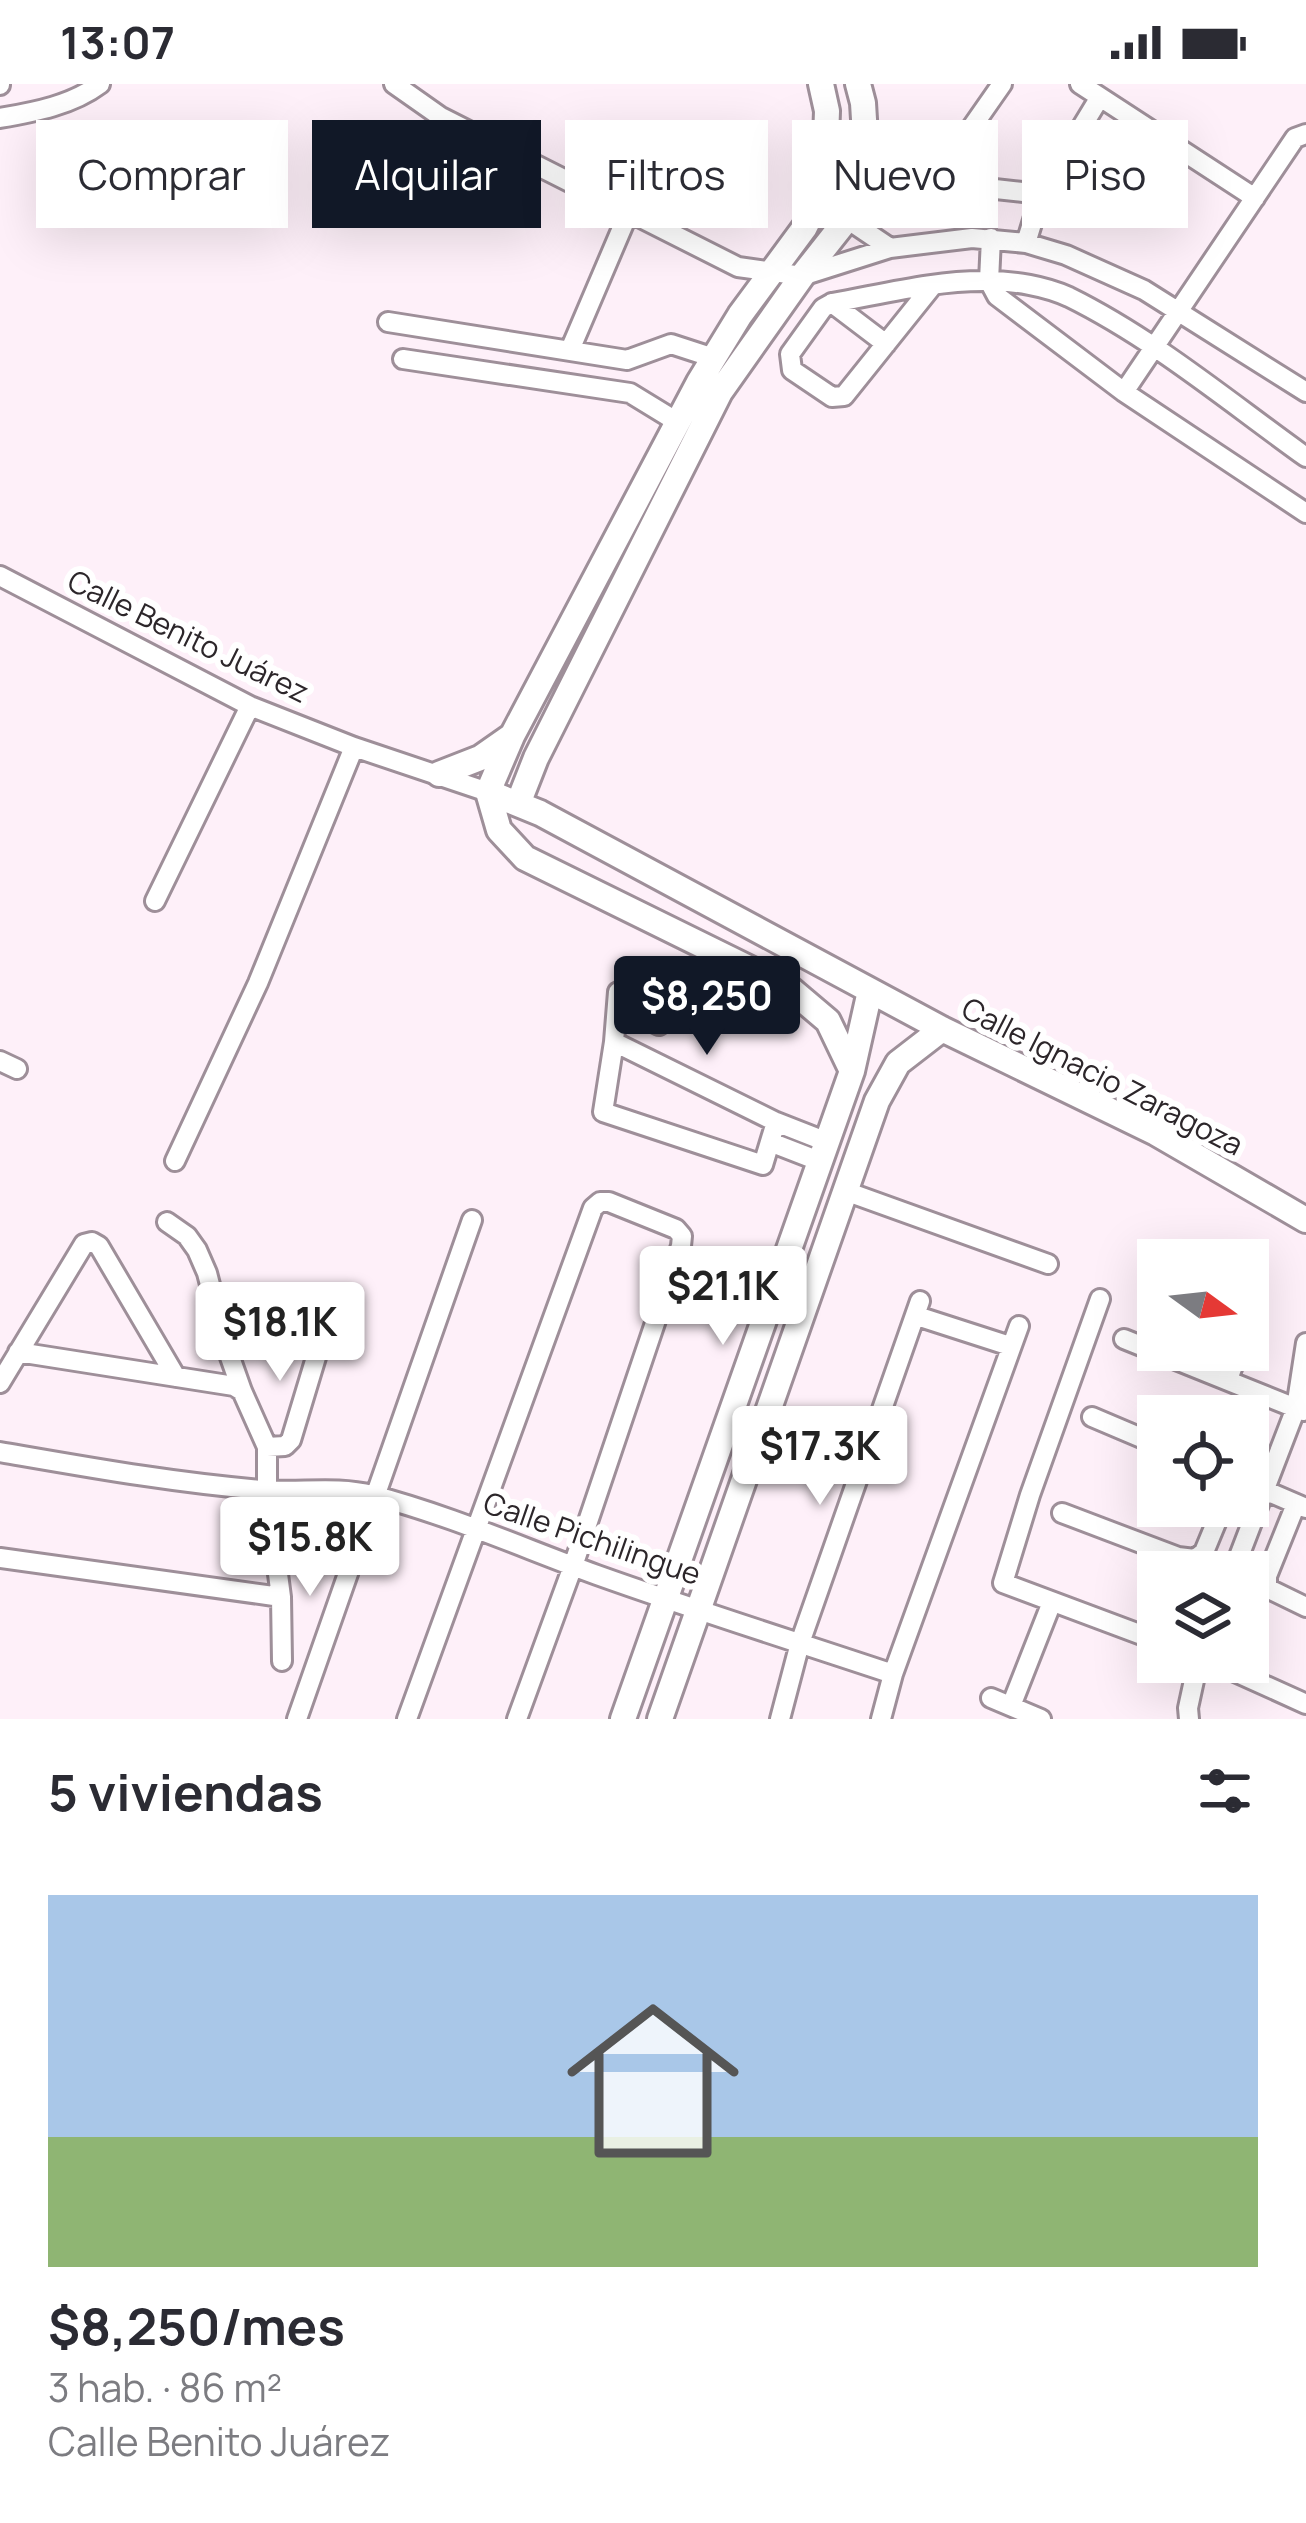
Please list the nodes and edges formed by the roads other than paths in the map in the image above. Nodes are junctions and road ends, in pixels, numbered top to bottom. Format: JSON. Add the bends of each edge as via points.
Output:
{"nodes":[{"id":1,"x":100,"y":84,"type":"edge"},
{"id":2,"x":394,"y":84,"type":"edge"},
{"id":3,"x":821,"y":84,"type":"edge"},
{"id":4,"x":858,"y":84,"type":"edge"},
{"id":5,"x":1002,"y":84,"type":"edge"},
{"id":6,"x":1080,"y":84,"type":"edge"},
{"id":7,"x":1100,"y":97,"type":"junction"},
{"id":8,"x":0,"y":118,"type":"edge"},
{"id":9,"x":827,"y":120,"type":"edge"},
{"id":10,"x":864,"y":120,"type":"edge"},
{"id":11,"x":1086,"y":120,"type":"edge"},
{"id":12,"x":1306,"y":134,"type":"edge"},
{"id":13,"x":565,"y":181,"type":"edge"},
{"id":14,"x":1022,"y":192,"type":"edge"},
{"id":15,"x":1255,"y":198,"type":"junction"},
{"id":16,"x":622,"y":228,"type":"edge"},
{"id":17,"x":657,"y":228,"type":"edge"},
{"id":18,"x":804,"y":228,"type":"edge"},
{"id":19,"x":840,"y":228,"type":"edge"},
{"id":20,"x":860,"y":228,"type":"edge"},
{"id":21,"x":1031,"y":228,"type":"edge"},
{"id":22,"x":991,"y":238,"type":"junction"},
{"id":23,"x":1026,"y":243,"type":"junction"},
{"id":24,"x":890,"y":248,"type":"junction"},
{"id":25,"x":769,"y":273,"type":"junction"},
{"id":26,"x":802,"y":276,"type":"junction"},
{"id":27,"x":989,"y":281,"type":"junction"},
{"id":28,"x":934,"y":285,"type":"junction"},
{"id":29,"x":832,"y":303,"type":"junction"},
{"id":30,"x":1179,"y":312,"type":"junction"},
{"id":31,"x":388,"y":322,"type":"dead end"},
{"id":32,"x":886,"y":344,"type":"junction"},
{"id":33,"x":1154,"y":348,"type":"junction"},
{"id":34,"x":570,"y":350,"type":"junction"},
{"id":35,"x":714,"y":358,"type":"junction"},
{"id":36,"x":403,"y":359,"type":"dead end"},
{"id":37,"x":710,"y":387,"type":"junction"},
{"id":38,"x":1124,"y":392,"type":"junction"},
{"id":39,"x":1306,"y":392,"type":"edge"},
{"id":40,"x":689,"y":421,"type":"junction"},
{"id":41,"x":1306,"y":457,"type":"edge"},
{"id":42,"x":663,"y":479,"type":"junction"},
{"id":43,"x":1306,"y":513,"type":"edge"},
{"id":44,"x":0,"y":575,"type":"edge"},
{"id":45,"x":250,"y":706,"type":"junction"},
{"id":46,"x":512,"y":736,"type":"junction"},
{"id":47,"x":354,"y":747,"type":"junction"},
{"id":48,"x":440,"y":774,"type":"junction"},
{"id":49,"x":488,"y":792,"type":"junction"},
{"id":50,"x":529,"y":808,"type":"junction"},
{"id":51,"x":525,"y":858,"type":"junction"},
{"id":52,"x":155,"y":901,"type":"dead end"},
{"id":53,"x":870,"y":991,"type":"junction"},
{"id":54,"x":659,"y":1025,"type":"dead end"},
{"id":55,"x":942,"y":1029,"type":"junction"},
{"id":56,"x":614,"y":1042,"type":"junction"},
{"id":57,"x":852,"y":1071,"type":"junction"},
{"id":58,"x":776,"y":1122,"type":"junction"},
{"id":59,"x":770,"y":1142,"type":"junction"},
{"id":60,"x":175,"y":1161,"type":"dead end"},
{"id":61,"x":820,"y":1161,"type":"junction"},
{"id":62,"x":845,"y":1191,"type":"junction"},
{"id":63,"x":472,"y":1220,"type":"dead end"},
{"id":64,"x":1306,"y":1220,"type":"edge"},
{"id":65,"x":167,"y":1222,"type":"dead end"},
{"id":66,"x":829,"y":1236,"type":"junction"},
{"id":67,"x":1048,"y":1264,"type":"dead end"},
{"id":68,"x":1100,"y":1299,"type":"dead end"},
{"id":69,"x":1019,"y":1326,"type":"dead end"},
{"id":70,"x":1124,"y":1339,"type":"dead end"},
{"id":71,"x":1137,"y":1343,"type":"edge"},
{"id":72,"x":1306,"y":1343,"type":"edge"},
{"id":73,"x":1010,"y":1346,"type":"junction"},
{"id":74,"x":18,"y":1352,"type":"junction"},
{"id":75,"x":317,"y":1354,"type":"dead end"},
{"id":76,"x":1208,"y":1371,"type":"edge"},
{"id":77,"x":1231,"y":1371,"type":"edge"},
{"id":78,"x":176,"y":1377,"type":"junction"},
{"id":79,"x":1228,"y":1379,"type":"junction"},
{"id":80,"x":0,"y":1383,"type":"edge"},
{"id":81,"x":242,"y":1390,"type":"junction"},
{"id":82,"x":1301,"y":1410,"type":"edge"},
{"id":83,"x":1092,"y":1418,"type":"dead end"},
{"id":84,"x":1137,"y":1436,"type":"edge"},
{"id":85,"x":267,"y":1447,"type":"junction"},
{"id":86,"x":0,"y":1452,"type":"edge"},
{"id":87,"x":1269,"y":1465,"type":"edge"},
{"id":88,"x":267,"y":1490,"type":"junction"},
{"id":89,"x":1269,"y":1491,"type":"edge"},
{"id":90,"x":375,"y":1496,"type":"junction"},
{"id":91,"x":1301,"y":1506,"type":"edge"},
{"id":92,"x":1062,"y":1513,"type":"dead end"},
{"id":93,"x":1214,"y":1527,"type":"edge"},
{"id":94,"x":475,"y":1529,"type":"junction"},
{"id":95,"x":0,"y":1558,"type":"edge"},
{"id":96,"x":573,"y":1566,"type":"junction"},
{"id":97,"x":281,"y":1597,"type":"junction"},
{"id":98,"x":666,"y":1600,"type":"junction"},
{"id":99,"x":1052,"y":1602,"type":"junction"},
{"id":100,"x":1306,"y":1607,"type":"edge"},
{"id":101,"x":700,"y":1608,"type":"junction"},
{"id":102,"x":1137,"y":1633,"type":"edge"},
{"id":103,"x":800,"y":1643,"type":"junction"},
{"id":104,"x":282,"y":1661,"type":"dead end"},
{"id":105,"x":893,"y":1674,"type":"junction"},
{"id":106,"x":1193,"y":1683,"type":"edge"},
{"id":107,"x":1260,"y":1683,"type":"edge"},
{"id":108,"x":991,"y":1698,"type":"dead end"},
{"id":109,"x":1306,"y":1704,"type":"edge"},
{"id":110,"x":1011,"y":1706,"type":"junction"},
{"id":111,"x":297,"y":1719,"type":"edge"},
{"id":112,"x":407,"y":1719,"type":"edge"},
{"id":113,"x":517,"y":1719,"type":"edge"},
{"id":114,"x":623,"y":1719,"type":"edge"},
{"id":115,"x":660,"y":1719,"type":"edge"},
{"id":116,"x":780,"y":1719,"type":"edge"},
{"id":117,"x":881,"y":1719,"type":"edge"},
{"id":118,"x":1041,"y":1719,"type":"edge"},
{"id":119,"x":1189,"y":1719,"type":"edge"}],
"edges":[{"from":1,"to":8,"type":"street","via":[[85,96]]},
{"from":2,"to":13,"type":"street"},
{"from":3,"to":9,"type":"main road"},
{"from":4,"to":10,"type":"main road"},
{"from":5,"to":14,"type":"street","via":[[965,137],[957,177],[968,186]]},
{"from":6,"to":7,"type":"street"},
{"from":7,"to":11,"type":"street"},
{"from":7,"to":15,"type":"street"},
{"from":12,"to":15,"type":"street","via":[[1295,138]]},
{"from":15,"to":30,"type":"street"},
{"from":16,"to":34,"type":"street"},
{"from":17,"to":25,"type":"street","via":[[737,267]]},
{"from":18,"to":25,"type":"main road"},
{"from":19,"to":26,"type":"main road"},
{"from":20,"to":24,"type":"street"},
{"from":21,"to":23,"type":"street"},
{"from":22,"to":23,"type":"street"},
{"from":22,"to":24,"type":"street"},
{"from":22,"to":27,"type":"street"},
{"from":23,"to":30,"type":"street"},
{"from":24,"to":26,"type":"street"},
{"from":25,"to":26,"type":"street"},
{"from":25,"to":35,"type":"main road"},
{"from":26,"to":37,"type":"main road"},
{"from":27,"to":28,"type":"street"},
{"from":27,"to":33,"type":"street","via":[[1067,296]]},
{"from":27,"to":38,"type":"street","via":[[997,296]]},
{"from":28,"to":29,"type":"street"},
{"from":28,"to":32,"type":"street"},
{"from":29,"to":32,"type":"street"},
{"from":29,"to":32,"type":"street","via":[[790,354],[792,370],[838,398]]},
{"from":30,"to":33,"type":"street"},
{"from":30,"to":39,"type":"street"},
{"from":31,"to":34,"type":"street"},
{"from":33,"to":38,"type":"street"},
{"from":33,"to":41,"type":"street"},
{"from":34,"to":35,"type":"street","via":[[628,360],[671,344]]},
{"from":35,"to":37,"type":"main road"},
{"from":36,"to":40,"type":"street","via":[[630,393]]},
{"from":37,"to":40,"type":"main road"},
{"from":38,"to":43,"type":"street"},
{"from":40,"to":42,"type":"main road"},
{"from":42,"to":46,"type":"main road"},
{"from":42,"to":50,"type":"main road","via":[[536,758]]},
{"from":44,"to":45,"type":"street","name":"Calle Benito Juárez"},
{"from":45,"to":47,"type":"street","name":"Calle Benito Juárez"},
{"from":45,"to":52,"type":"street"},
{"from":46,"to":48,"type":"main road"},
{"from":46,"to":49,"type":"main road"},
{"from":47,"to":48,"type":"street","name":"Calle Benito Juárez"},
{"from":47,"to":60,"type":"street"},
{"from":48,"to":49,"type":"street","name":"Calle Benito Juárez"},
{"from":49,"to":50,"type":"main road","name":"Calle Benito Juárez"},
{"from":49,"to":51,"type":"main road","via":[[499,830]]},
{"from":50,"to":51,"type":"main road","via":[[538,843]]},
{"from":50,"to":53,"type":"main road","name":"Calle Benito Juárez"},
{"from":51,"to":57,"type":"main road","via":[[789,988],[828,1021]]},
{"from":53,"to":55,"type":"main road","name":"Calle Ignacio Zaragoza"},
{"from":53,"to":57,"type":"main road"},
{"from":54,"to":56,"type":"street","via":[[618,998]]},
{"from":55,"to":62,"type":"main road","via":[[898,1063]]},
{"from":55,"to":64,"type":"main road","name":"Calle Ignacio Zaragoza","via":[[1156,1133]]},
{"from":56,"to":58,"type":"street"},
{"from":56,"to":59,"type":"street","via":[[602,1112],[763,1165]]},
{"from":57,"to":61,"type":"main road"},
{"from":58,"to":59,"type":"street"},
{"from":58,"to":61,"type":"street"},
{"from":59,"to":61,"type":"street"},
{"from":61,"to":66,"type":"main road","via":[[810,1227]]},
{"from":61,"to":98,"type":"main road"},
{"from":62,"to":66,"type":"main road"},
{"from":62,"to":67,"type":"street"},
{"from":63,"to":90,"type":"street"},
{"from":65,"to":81,"type":"street","via":[[197,1250]]},
{"from":66,"to":101,"type":"main road"},
{"from":68,"to":99,"type":"street","via":[[1004,1583]]},
{"from":69,"to":73,"type":"street"},
{"from":70,"to":71,"type":"street"},
{"from":72,"to":82,"type":"street"},
{"from":73,"to":103,"type":"street","via":[[919,1308]]},
{"from":73,"to":105,"type":"street"},
{"from":74,"to":78,"type":"street"},
{"from":74,"to":78,"type":"street","via":[[84,1244],[92,1243]]},
{"from":74,"to":80,"type":"street"},
{"from":75,"to":85,"type":"street","via":[[291,1440]]},
{"from":76,"to":79,"type":"street"},
{"from":77,"to":79,"type":"street"},
{"from":78,"to":81,"type":"street"},
{"from":79,"to":82,"type":"street"},
{"from":81,"to":85,"type":"street"},
{"from":82,"to":87,"type":"street"},
{"from":83,"to":84,"type":"street"},
{"from":85,"to":88,"type":"street"},
{"from":86,"to":88,"type":"street","name":"Calle Pichilingue"},
{"from":88,"to":90,"type":"street","name":"Calle Pichilingue"},
{"from":88,"to":97,"type":"street"},
{"from":89,"to":91,"type":"street"},
{"from":90,"to":94,"type":"street","name":"Calle Pichilingue"},
{"from":90,"to":111,"type":"street"},
{"from":91,"to":100,"type":"street","via":[[1267,1588]]},
{"from":92,"to":93,"type":"street","via":[[1195,1559]]},
{"from":94,"to":96,"type":"street","name":"Calle Pichilingue"},
{"from":94,"to":96,"type":"street","via":[[593,1208],[609,1202],[682,1236]]},
{"from":94,"to":112,"type":"street"},
{"from":95,"to":97,"type":"street"},
{"from":96,"to":98,"type":"street","name":"Calle Pichilingue"},
{"from":96,"to":113,"type":"street"},
{"from":97,"to":104,"type":"street"},
{"from":98,"to":101,"type":"street","name":"Calle Pichilingue"},
{"from":98,"to":114,"type":"main road"},
{"from":99,"to":102,"type":"street"},
{"from":99,"to":110,"type":"street"},
{"from":101,"to":103,"type":"street","name":"Calle Pichilingue"},
{"from":101,"to":115,"type":"main road"},
{"from":103,"to":105,"type":"street","name":"Calle Pichilingue"},
{"from":103,"to":116,"type":"street"},
{"from":105,"to":117,"type":"street"},
{"from":106,"to":119,"type":"street"},
{"from":107,"to":109,"type":"street"},
{"from":108,"to":110,"type":"street"},
{"from":110,"to":118,"type":"street"}]}
